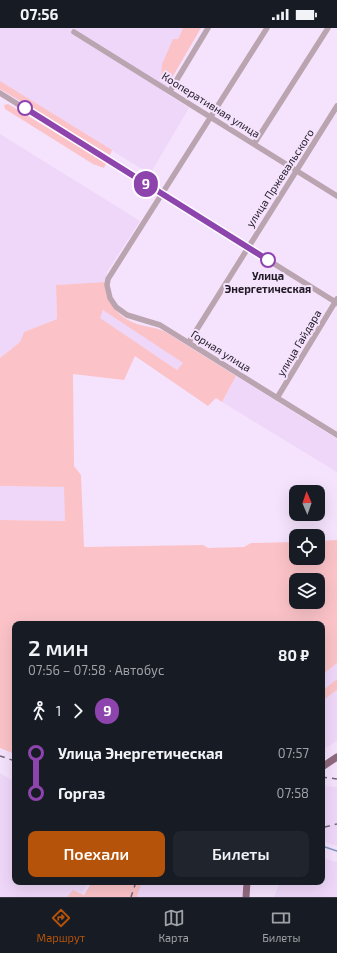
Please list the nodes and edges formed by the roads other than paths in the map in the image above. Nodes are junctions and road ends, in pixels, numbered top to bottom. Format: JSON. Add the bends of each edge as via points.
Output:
{"nodes":[{"id":1,"x":208,"y":28,"type":"edge"},
{"id":2,"x":267,"y":28,"type":"edge"},
{"id":3,"x":328,"y":28,"type":"edge"},
{"id":4,"x":74,"y":32,"type":"dead end"},
{"id":5,"x":170,"y":92,"type":"junction"},
{"id":6,"x":0,"y":93,"type":"edge"},
{"id":7,"x":337,"y":106,"type":"edge"},
{"id":8,"x":211,"y":117,"type":"junction"},
{"id":9,"x":254,"y":144,"type":"junction"},
{"id":10,"x":296,"y":170,"type":"junction"},
{"id":11,"x":162,"y":193,"type":"junction"},
{"id":12,"x":337,"y":196,"type":"edge"},
{"id":13,"x":247,"y":247,"type":"junction"},
{"id":14,"x":336,"y":301,"type":"edge"},
{"id":15,"x":189,"y":342,"type":"junction"},
{"id":16,"x":277,"y":398,"type":"junction"},
{"id":17,"x":337,"y":435,"type":"edge"},
{"id":18,"x":337,"y":757,"type":"edge"},
{"id":19,"x":325,"y":765,"type":"edge"},
{"id":20,"x":247,"y":885,"type":"edge"},
{"id":21,"x":246,"y":897,"type":"edge"}],
"edges":[{"from":1,"to":5,"type":"street"},
{"from":2,"to":8,"type":"street"},
{"from":3,"to":9,"type":"street"},
{"from":4,"to":5,"type":"street","name":"Кооперативная улица"},
{"from":5,"to":8,"type":"street","name":"Кооперативная улица"},
{"from":6,"to":11,"type":"street"},
{"from":7,"to":10,"type":"street","name":"улица Пржевальского"},
{"from":8,"to":9,"type":"street","name":"Кооперативная улица"},
{"from":8,"to":11,"type":"street"},
{"from":9,"to":10,"type":"street","name":"Кооперативная улица"},
{"from":10,"to":12,"type":"street","name":"Кооперативная улица"},
{"from":10,"to":13,"type":"street","name":"улица Пржевальского"},
{"from":11,"to":13,"type":"street"},
{"from":11,"to":15,"type":"street","name":"Горная улица","via":[[108,279],[107,285],[110,298],[116,307],[127,315],[160,325]]},
{"from":13,"to":14,"type":"street"},
{"from":13,"to":15,"type":"street","name":"улица Пржевальского"},
{"from":14,"to":16,"type":"street","name":"улица Гайдара"},
{"from":15,"to":16,"type":"street","name":"Горная улица"},
{"from":16,"to":17,"type":"street","name":"Горная улица"},
{"from":18,"to":19,"type":"main road"},
{"from":20,"to":21,"type":"main road"}]}
